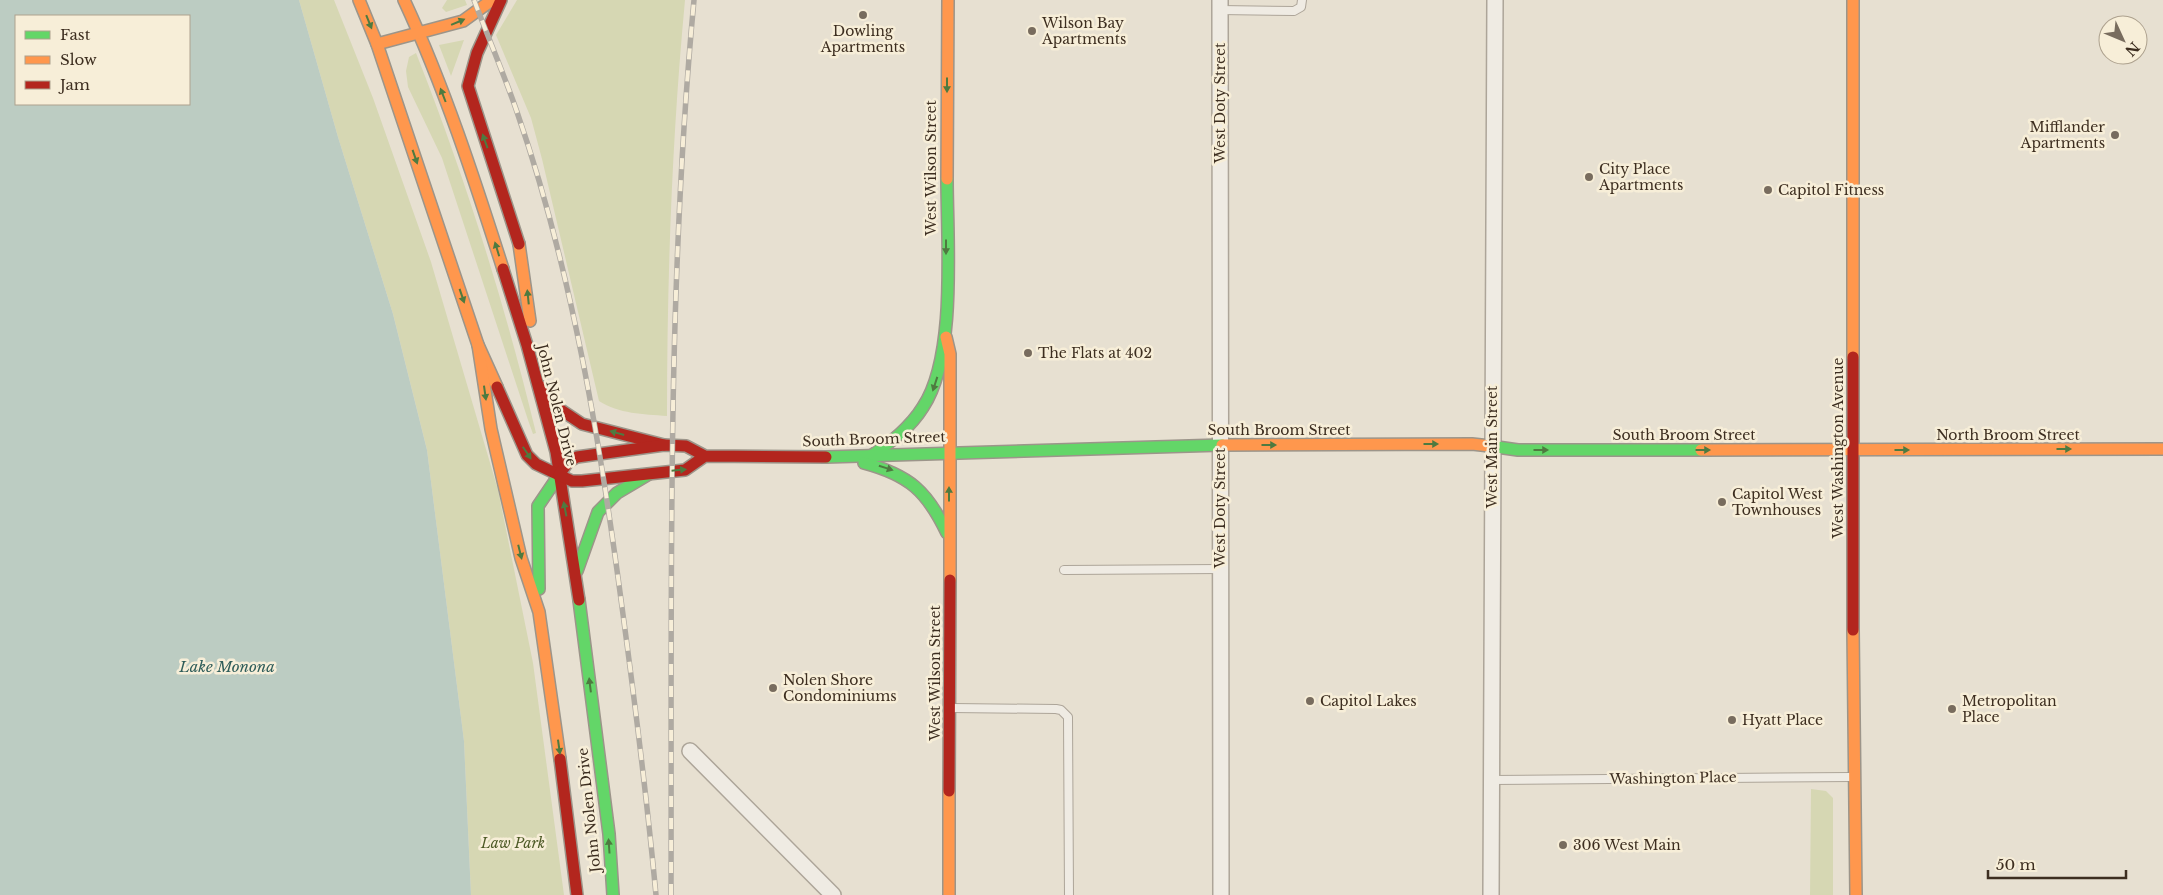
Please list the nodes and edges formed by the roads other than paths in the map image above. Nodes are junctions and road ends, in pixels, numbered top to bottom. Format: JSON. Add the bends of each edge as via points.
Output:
{"nodes":[{"id":1,"x":359,"y":0,"type":"edge"},
{"id":2,"x":404,"y":0,"type":"edge"},
{"id":3,"x":492,"y":0,"type":"edge"},
{"id":4,"x":502,"y":0,"type":"edge"},
{"id":5,"x":948,"y":0,"type":"edge"},
{"id":6,"x":1302,"y":0,"type":"edge"},
{"id":7,"x":1495,"y":0,"type":"edge"},
{"id":8,"x":1853,"y":0,"type":"edge"},
{"id":9,"x":421,"y":5,"type":"dead end"},
{"id":10,"x":1220,"y":5,"type":"edge"},
{"id":11,"x":404,"y":20,"type":"junction"},
{"id":12,"x":418,"y":32,"type":"junction"},
{"id":13,"x":377,"y":44,"type":"junction"},
{"id":14,"x":946,"y":337,"type":"junction"},
{"id":15,"x":478,"y":345,"type":"junction"},
{"id":16,"x":527,"y":345,"type":"junction"},
{"id":17,"x":538,"y":383,"type":"junction"},
{"id":18,"x":664,"y":445,"type":"junction"},
{"id":19,"x":1220,"y":445,"type":"junction"},
{"id":20,"x":1492,"y":447,"type":"junction"},
{"id":21,"x":2163,"y":449,"type":"edge"},
{"id":22,"x":1853,"y":450,"type":"junction"},
{"id":23,"x":948,"y":452,"type":"junction"},
{"id":24,"x":705,"y":456,"type":"junction"},
{"id":25,"x":838,"y":456,"type":"junction"},
{"id":26,"x":872,"y":456,"type":"junction"},
{"id":27,"x":649,"y":474,"type":"junction"},
{"id":28,"x":559,"y":475,"type":"junction"},
{"id":29,"x":949,"y":537,"type":"junction"},
{"id":30,"x":1220,"y":569,"type":"junction"},
{"id":31,"x":1064,"y":570,"type":"dead end"},
{"id":32,"x":576,"y":574,"type":"junction"},
{"id":33,"x":539,"y":612,"type":"junction"},
{"id":34,"x":950,"y":708,"type":"junction"},
{"id":35,"x":690,"y":751,"type":"dead end"},
{"id":36,"x":1855,"y":777,"type":"junction"},
{"id":37,"x":1492,"y":780,"type":"junction"},
{"id":38,"x":577,"y":895,"type":"edge"},
{"id":39,"x":613,"y":895,"type":"edge"},
{"id":40,"x":833,"y":895,"type":"edge"},
{"id":41,"x":949,"y":895,"type":"edge"},
{"id":42,"x":1069,"y":895,"type":"edge"},
{"id":43,"x":1221,"y":895,"type":"edge"},
{"id":44,"x":1491,"y":895,"type":"edge"},
{"id":45,"x":1856,"y":895,"type":"edge"}],
"edges":[{"from":1,"to":13,"type":"street","one_way":true},
{"from":2,"to":11,"type":"street","name":"John Nolen Drive"},
{"from":12,"to":3,"type":"street","one_way":true,"via":[[463,21]]},
{"from":16,"to":4,"type":"street","one_way":true,"via":[[530,316],[520,249],[468,86],[476,53]]},
{"from":5,"to":14,"type":"street","name":"West Wilson Street","one_way":true},
{"from":6,"to":10,"type":"lane","via":[[1301,7],[1294,11]]},
{"from":7,"to":20,"type":"street","name":"West Main Street"},
{"from":8,"to":22,"type":"street","name":"West Washington Avenue"},
{"from":9,"to":11,"type":"street"},
{"from":10,"to":19,"type":"street","name":"West Doty Street"},
{"from":11,"to":12,"type":"street","name":"John Nolen Drive"},
{"from":11,"to":13,"type":"street"},
{"from":12,"to":13,"type":"street"},
{"from":16,"to":12,"type":"street","name":"John Nolen Drive","one_way":true,"via":[[464,148]]},
{"from":13,"to":15,"type":"street","one_way":true},
{"from":14,"to":23,"type":"street","name":"West Wilson Street","via":[[950,354]]},
{"from":14,"to":26,"type":"street","one_way":true,"via":[[934,386],[923,408],[902,434]]},
{"from":15,"to":28,"type":"street","one_way":true,"via":[[526,455],[536,464]]},
{"from":15,"to":33,"type":"street","one_way":true,"via":[[491,429],[522,558]]},
{"from":16,"to":17,"type":"street","name":"John Nolen Drive"},
{"from":18,"to":17,"type":"street","one_way":true,"via":[[582,424],[558,408]]},
{"from":17,"to":28,"type":"street","name":"John Nolen Drive"},
{"from":18,"to":24,"type":"street","name":"South Broom Street","via":[[686,446]]},
{"from":18,"to":28,"type":"street","name":"South Broom Street","via":[[577,457],[568,462]]},
{"from":19,"to":20,"type":"street","name":"South Broom Street","one_way":true,"via":[[1472,444]]},
{"from":19,"to":23,"type":"street","name":"South Broom Street"},
{"from":19,"to":30,"type":"street","name":"West Doty Street"},
{"from":20,"to":22,"type":"street","name":"South Broom Street","one_way":true,"via":[[1518,450]]},
{"from":20,"to":37,"type":"street","name":"West Main Street"},
{"from":22,"to":21,"type":"street","name":"North Broom Street","one_way":true},
{"from":22,"to":36,"type":"street","name":"West Washington Avenue"},
{"from":23,"to":26,"type":"street","name":"South Broom Street"},
{"from":29,"to":23,"type":"street","name":"West Wilson Street","one_way":true},
{"from":24,"to":25,"type":"street","name":"South Broom Street"},
{"from":27,"to":24,"type":"street","one_way":true,"via":[[686,470]]},
{"from":25,"to":26,"type":"street","name":"South Broom Street"},
{"from":25,"to":29,"type":"street","one_way":true,"via":[[883,467],[913,482],[930,499]]},
{"from":27,"to":28,"type":"street","via":[[582,481],[572,481]]},
{"from":27,"to":32,"type":"street","via":[[617,493],[598,512]]},
{"from":32,"to":28,"type":"street","name":"John Nolen Drive","one_way":true},
{"from":28,"to":33,"type":"street","name":"South Broom Street","via":[[538,506]]},
{"from":29,"to":34,"type":"street","name":"West Wilson Street"},
{"from":30,"to":31,"type":"lane"},
{"from":30,"to":43,"type":"street","name":"West Doty Street"},
{"from":39,"to":32,"type":"street","name":"John Nolen Drive","one_way":true,"via":[[609,834]]},
{"from":33,"to":38,"type":"street","name":"John Nolen Drive","one_way":true},
{"from":34,"to":41,"type":"street","name":"West Wilson Street"},
{"from":34,"to":42,"type":"lane","via":[[1056,708],[1068,717]]},
{"from":35,"to":40,"type":"street"},
{"from":36,"to":37,"type":"lane","name":"Washington Place"},
{"from":36,"to":45,"type":"street","name":"West Washington Avenue"},
{"from":37,"to":44,"type":"street","name":"West Main Street"}]}
